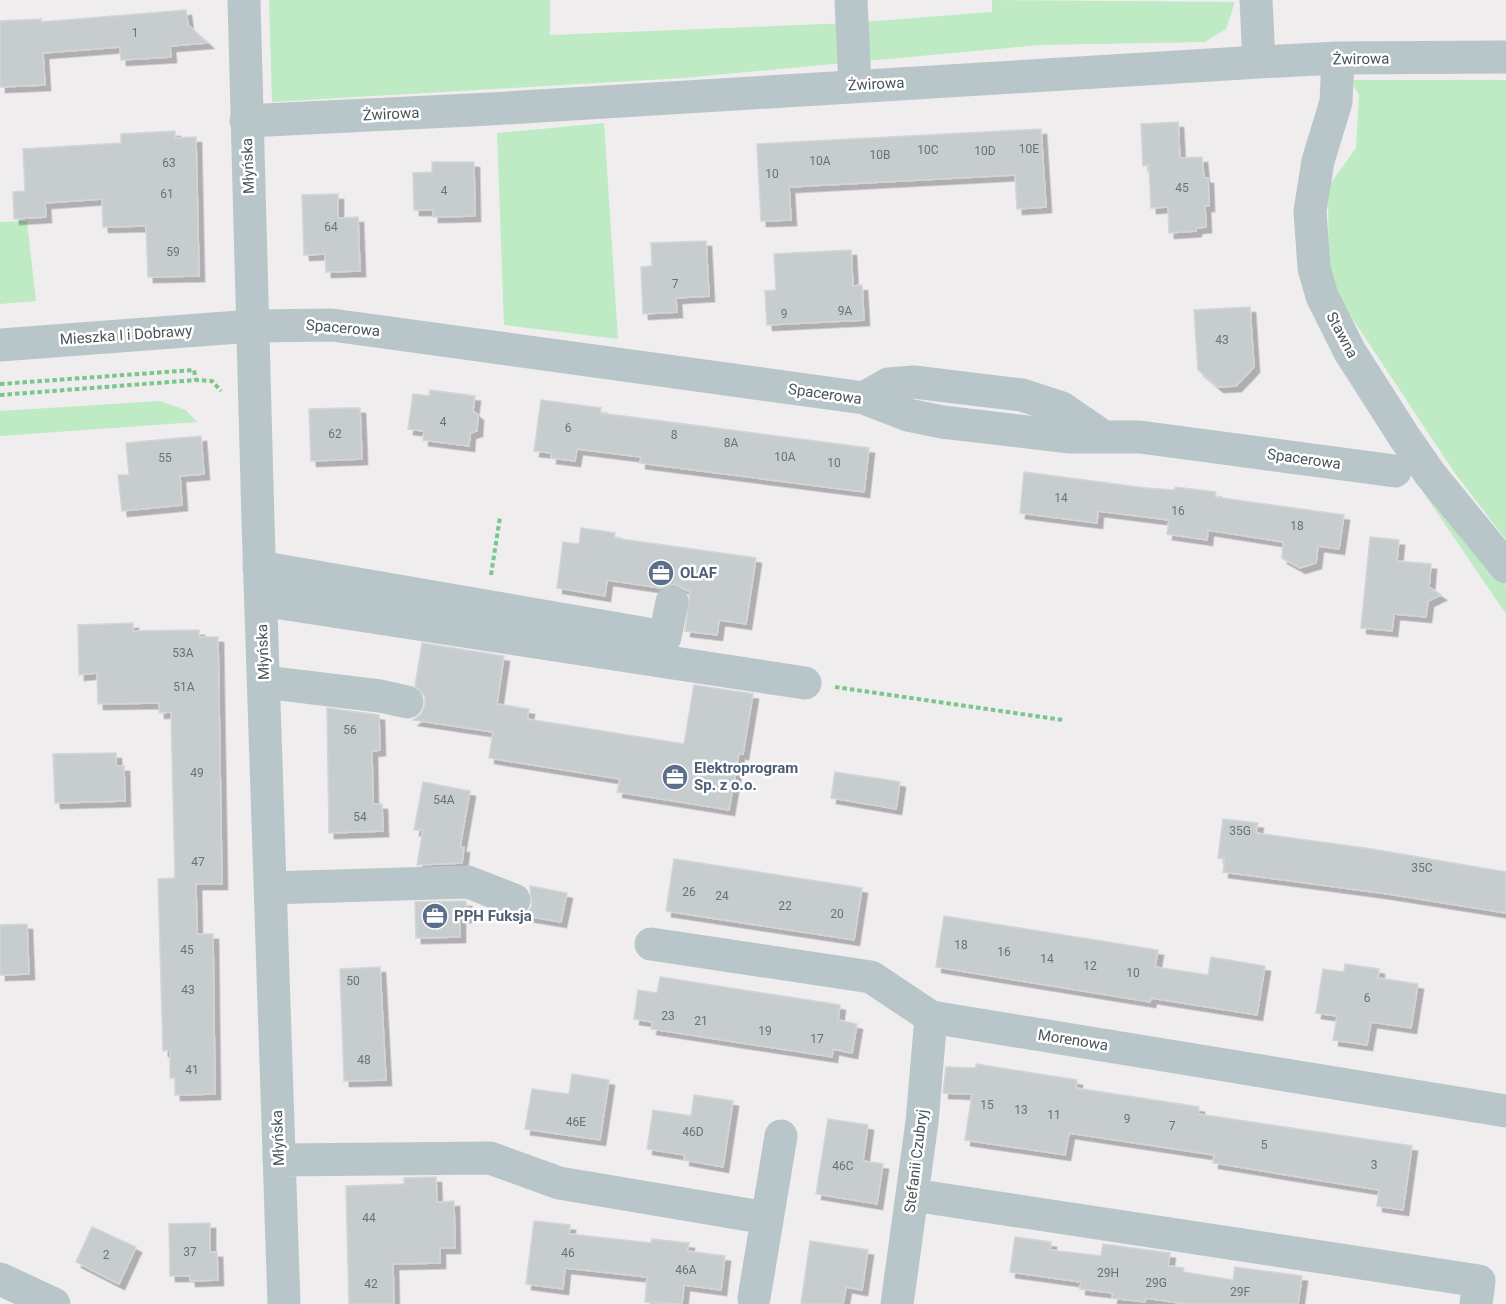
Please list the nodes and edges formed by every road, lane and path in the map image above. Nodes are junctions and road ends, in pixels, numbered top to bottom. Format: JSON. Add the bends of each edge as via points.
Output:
{"nodes":[{"id":1,"x":244,"y":0,"type":"edge"},
{"id":2,"x":851,"y":0,"type":"edge"},
{"id":3,"x":1256,"y":0,"type":"edge"},
{"id":4,"x":1506,"y":57,"type":"edge"},
{"id":5,"x":1338,"y":58,"type":"junction"},
{"id":6,"x":1258,"y":62,"type":"junction"},
{"id":7,"x":855,"y":85,"type":"junction"},
{"id":8,"x":246,"y":121,"type":"junction"},
{"id":9,"x":252,"y":326,"type":"junction"},
{"id":10,"x":0,"y":345,"type":"edge"},
{"id":11,"x":196,"y":380,"type":"junction"},
{"id":12,"x":0,"y":384,"type":"edge"},
{"id":13,"x":0,"y":395,"type":"edge"},
{"id":14,"x":225,"y":395,"type":"dead end"},
{"id":15,"x":1395,"y":471,"type":"dead end"},
{"id":16,"x":500,"y":517,"type":"dead end"},
{"id":17,"x":259,"y":567,"type":"junction"},
{"id":18,"x":1506,"y":567,"type":"edge"},
{"id":19,"x":261,"y":600,"type":"junction"},
{"id":20,"x":672,"y":602,"type":"dead end"},
{"id":21,"x":486,"y":605,"type":"junction"},
{"id":22,"x":264,"y":681,"type":"junction"},
{"id":23,"x":805,"y":683,"type":"joint"},
{"id":24,"x":407,"y":702,"type":"dead end"},
{"id":25,"x":1063,"y":720,"type":"dead end"},
{"id":26,"x":270,"y":888,"type":"junction"},
{"id":27,"x":514,"y":900,"type":"dead end"},
{"id":28,"x":651,"y":944,"type":"dead end"},
{"id":29,"x":931,"y":1017,"type":"junction"},
{"id":30,"x":1506,"y":1111,"type":"edge"},
{"id":31,"x":781,"y":1136,"type":"dead end"},
{"id":32,"x":279,"y":1160,"type":"junction"},
{"id":33,"x":912,"y":1195,"type":"junction"},
{"id":34,"x":767,"y":1218,"type":"junction"},
{"id":35,"x":0,"y":1279,"type":"edge"},
{"id":36,"x":754,"y":1298,"type":"dead end"},
{"id":37,"x":54,"y":1304,"type":"edge"},
{"id":38,"x":284,"y":1304,"type":"edge"},
{"id":39,"x":897,"y":1304,"type":"edge"},
{"id":40,"x":1476,"y":1304,"type":"edge"}],
"edges":[{"from":1,"to":8,"type":"street","name":"Młyńska"},
{"from":2,"to":7,"type":"street"},
{"from":3,"to":6,"type":"street"},
{"from":4,"to":5,"type":"street","name":"Żwirowa"},
{"from":5,"to":6,"type":"street","name":"Żwirowa"},
{"from":5,"to":18,"type":"street","name":"Stawna","via":[[1336,102],[1318,161],[1310,211],[1314,268],[1322,296],[1355,361],[1405,438]]},
{"from":6,"to":7,"type":"street","name":"Żwirowa"},
{"from":7,"to":8,"type":"street","name":"Żwirowa"},
{"from":8,"to":9,"type":"street","name":"Młyńska"},
{"from":9,"to":10,"type":"street","name":"Mieszka I i Dobrawy"},
{"from":9,"to":15,"type":"street","name":"Spacerowa","via":[[359,328],[864,398],[908,415],[942,422],[1070,437],[1140,437]]},
{"from":9,"to":17,"type":"street","name":"Młyńska"},
{"from":11,"to":12,"type":"path","via":[[194,370]]},
{"from":11,"to":13,"type":"path"},
{"from":11,"to":14,"type":"path","via":[[212,381]]},
{"from":16,"to":21,"type":"path"},
{"from":17,"to":19,"type":"street","name":"Młyńska"},
{"from":17,"to":21,"type":"street"},
{"from":19,"to":22,"type":"street","name":"Młyńska"},
{"from":19,"to":23,"type":"street"},
{"from":20,"to":21,"type":"street","via":[[665,638]]},
{"from":22,"to":24,"type":"street"},
{"from":22,"to":26,"type":"street","name":"Młyńska"},
{"from":23,"to":25,"type":"path"},
{"from":26,"to":27,"type":"street","via":[[468,882]]},
{"from":26,"to":32,"type":"street","name":"Młyńska"},
{"from":28,"to":29,"type":"street","name":"Morenowa","via":[[871,977]]},
{"from":29,"to":30,"type":"street","name":"Morenowa"},
{"from":29,"to":33,"type":"street","name":"Stefanii Czubryj"},
{"from":31,"to":34,"type":"street"},
{"from":32,"to":34,"type":"street","via":[[490,1158],[559,1183]]},
{"from":32,"to":38,"type":"street","name":"Młyńska"},
{"from":33,"to":39,"type":"street","name":"Stefanii Czubryj"},
{"from":33,"to":40,"type":"street","via":[[1479,1281]]},
{"from":34,"to":36,"type":"street"},
{"from":35,"to":37,"type":"street"}]}
